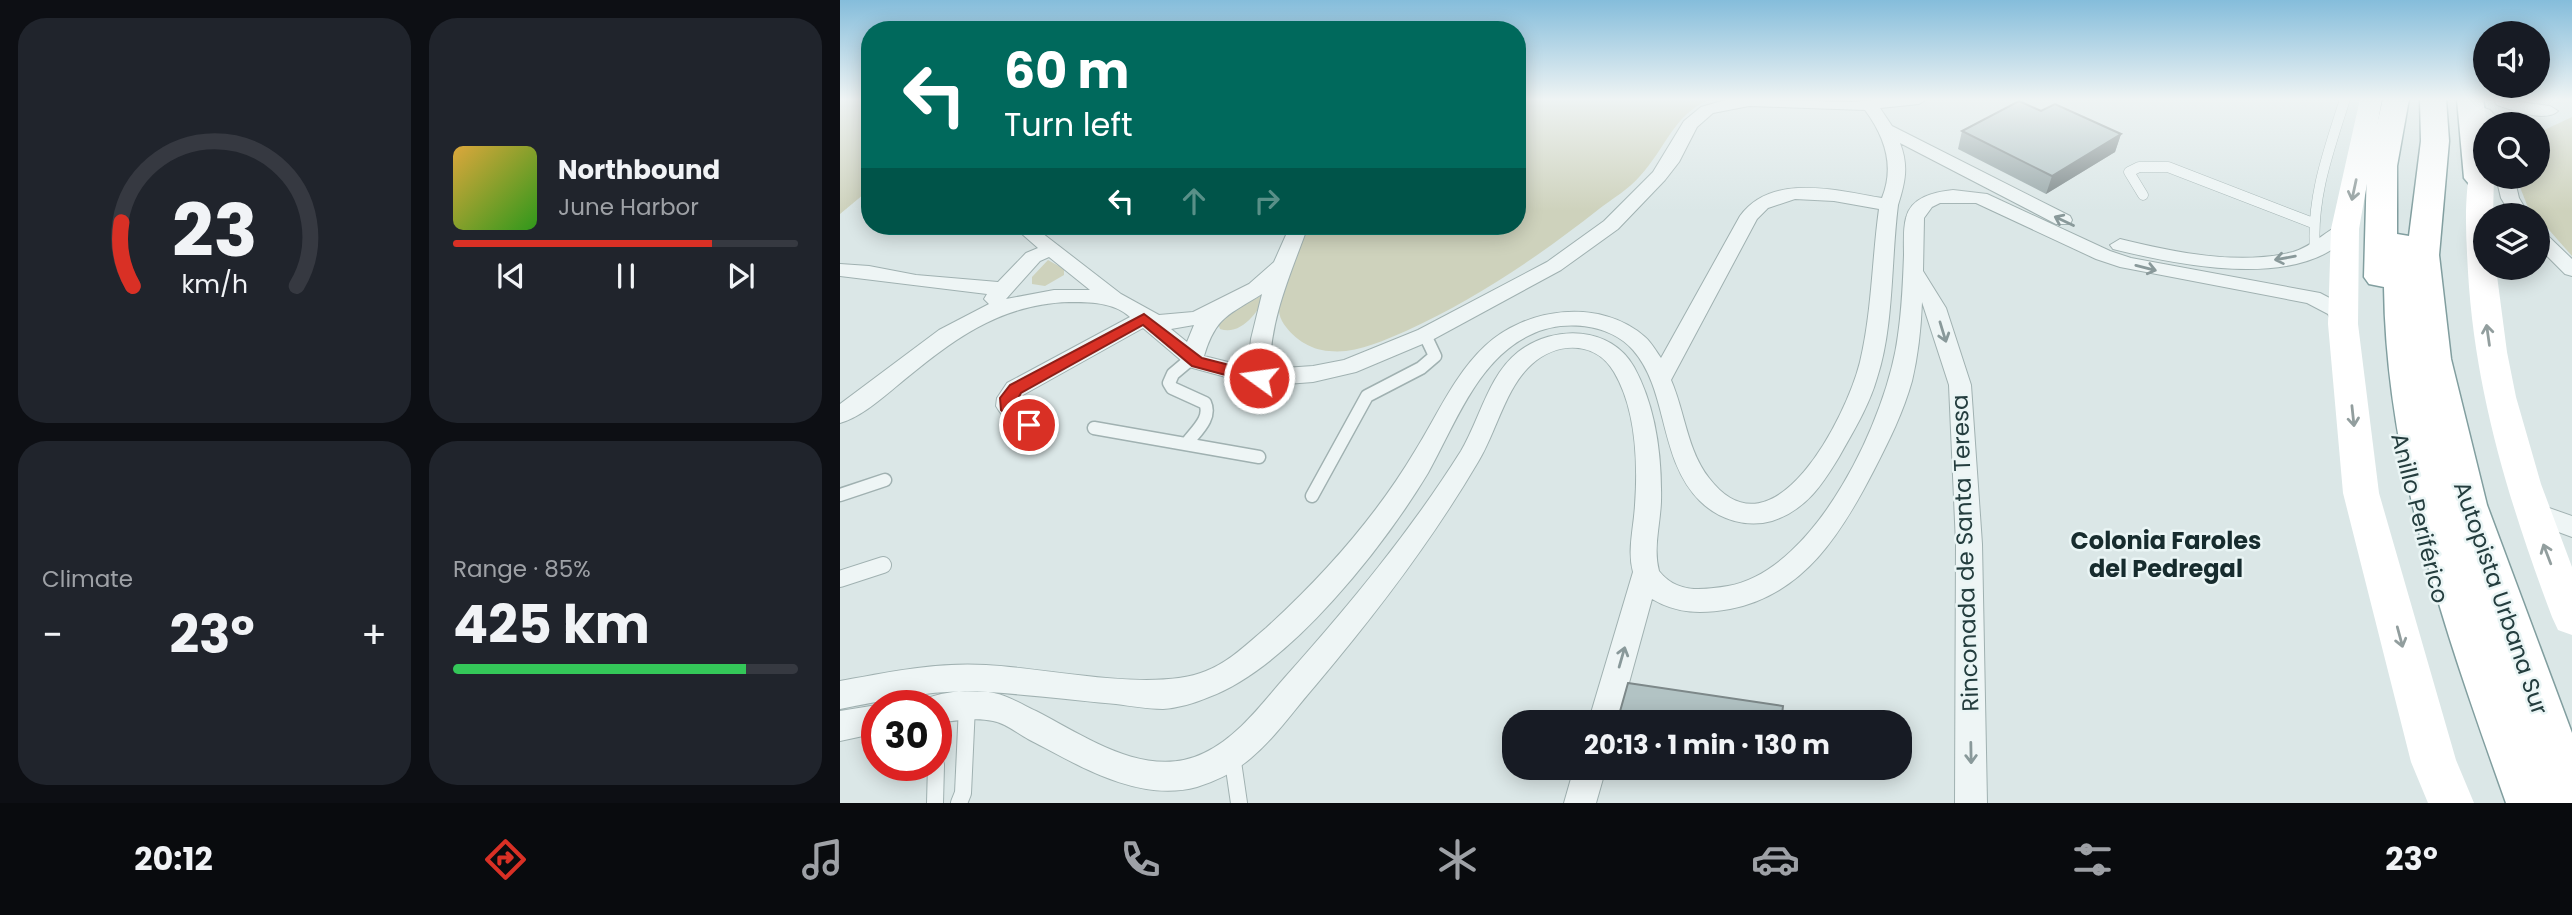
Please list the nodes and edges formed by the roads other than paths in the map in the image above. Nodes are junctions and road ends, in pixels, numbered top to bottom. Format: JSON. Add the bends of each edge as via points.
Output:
{"nodes":[{"id":1,"x":1684,"y":136,"type":"edge"},
{"id":2,"x":1889,"y":136,"type":"edge"},
{"id":3,"x":1899,"y":136,"type":"edge"},
{"id":4,"x":2333,"y":136,"type":"edge"},
{"id":5,"x":2359,"y":136,"type":"edge"},
{"id":6,"x":2388,"y":136,"type":"edge"},
{"id":7,"x":2414,"y":136,"type":"edge"},
{"id":8,"x":2435,"y":136,"type":"edge"},
{"id":9,"x":2447,"y":136,"type":"edge"},
{"id":10,"x":2143,"y":195,"type":"dead end"},
{"id":11,"x":1889,"y":205,"type":"junction"},
{"id":12,"x":2024,"y":211,"type":"junction"},
{"id":13,"x":2329,"y":226,"type":"junction"},
{"id":14,"x":1033,"y":235,"type":"edge"},
{"id":15,"x":1295,"y":235,"type":"edge"},
{"id":16,"x":1051,"y":249,"type":"junction"},
{"id":17,"x":2550,"y":249,"type":"edge"},
{"id":18,"x":2315,"y":251,"type":"junction"},
{"id":19,"x":1282,"y":265,"type":"junction"},
{"id":20,"x":840,"y":270,"type":"edge"},
{"id":21,"x":2572,"y":270,"type":"edge"},
{"id":22,"x":1913,"y":271,"type":"junction"},
{"id":23,"x":2483,"y":280,"type":"edge"},
{"id":24,"x":1005,"y":289,"type":"junction"},
{"id":25,"x":1114,"y":299,"type":"junction"},
{"id":26,"x":1222,"y":307,"type":"junction"},
{"id":27,"x":1144,"y":318,"type":"junction"},
{"id":28,"x":2343,"y":324,"type":"junction"},
{"id":29,"x":961,"y":326,"type":"junction"},
{"id":30,"x":1424,"y":335,"type":"junction"},
{"id":31,"x":1192,"y":358,"type":"junction"},
{"id":32,"x":1259,"y":378,"type":"junction"},
{"id":33,"x":1660,"y":380,"type":"junction"},
{"id":34,"x":840,"y":415,"type":"edge"},
{"id":35,"x":1029,"y":425,"type":"dead end"},
{"id":36,"x":1094,"y":428,"type":"dead end"},
{"id":37,"x":1187,"y":443,"type":"junction"},
{"id":38,"x":1259,"y":457,"type":"dead end"},
{"id":39,"x":885,"y":480,"type":"dead end"},
{"id":40,"x":840,"y":495,"type":"edge"},
{"id":41,"x":1312,"y":496,"type":"dead end"},
{"id":42,"x":2532,"y":512,"type":"junction"},
{"id":43,"x":2572,"y":527,"type":"edge"},
{"id":44,"x":883,"y":565,"type":"dead end"},
{"id":45,"x":1646,"y":573,"type":"junction"},
{"id":46,"x":840,"y":579,"type":"edge"},
{"id":47,"x":2572,"y":617,"type":"edge"},
{"id":48,"x":2549,"y":679,"type":"junction"},
{"id":49,"x":840,"y":695,"type":"edge"},
{"id":50,"x":967,"y":706,"type":"junction"},
{"id":51,"x":952,"y":708,"type":"edge"},
{"id":52,"x":1607,"y":710,"type":"edge"},
{"id":53,"x":861,"y":722,"type":"edge"},
{"id":54,"x":2572,"y":724,"type":"edge"},
{"id":55,"x":840,"y":726,"type":"edge"},
{"id":56,"x":2572,"y":737,"type":"edge"},
{"id":57,"x":1231,"y":755,"type":"junction"},
{"id":58,"x":1587,"y":780,"type":"edge"},
{"id":59,"x":936,"y":781,"type":"edge"},
{"id":60,"x":2513,"y":797,"type":"edge"},
{"id":61,"x":935,"y":803,"type":"edge"},
{"id":62,"x":959,"y":803,"type":"edge"},
{"id":63,"x":1239,"y":803,"type":"edge"},
{"id":64,"x":1580,"y":803,"type":"edge"},
{"id":65,"x":1971,"y":803,"type":"edge"},
{"id":66,"x":2451,"y":803,"type":"edge"},
{"id":67,"x":2571,"y":803,"type":"edge"}],
"edges":[{"from":1,"to":30,"type":"street","via":[[1659,176],[1611,225],[1553,267]]},
{"from":2,"to":11,"type":"street","via":[[1898,178]]},
{"from":3,"to":12,"type":"street"},
{"from":4,"to":13,"type":"lane","via":[[2320,177]]},
{"from":5,"to":13,"type":"main road","one_way":true},
{"from":6,"to":60,"type":"highway","name":"Anillo Periférico","via":[[2382,166],[2379,248],[2401,464],[2459,665]]},
{"from":7,"to":60,"type":"highway","name":"Autopista Urbana Sur","via":[[2399,281],[2419,445],[2445,546],[2502,720]]},
{"from":8,"to":67,"type":"highway","name":"Autopista Urbana Sur","via":[[2423,255],[2433,359],[2466,505]]},
{"from":9,"to":48,"type":"highway","via":[[2440,256],[2458,396],[2486,515]]},
{"from":10,"to":13,"type":"lane","via":[[2129,172],[2138,167],[2168,167]]},
{"from":11,"to":33,"type":"street","via":[[1797,193],[1764,201],[1749,216]]},
{"from":11,"to":33,"type":"street","via":[[1866,377],[1826,458],[1796,498],[1770,511],[1743,515],[1720,506],[1686,465]]},
{"from":18,"to":12,"type":"street","one_way":true,"via":[[2282,259],[2180,258],[2109,242]]},
{"from":12,"to":22,"type":"street","via":[[1970,196],[1949,195],[1925,203],[1915,218]]},
{"from":12,"to":28,"type":"street","one_way":true,"via":[[2103,255],[2314,298],[2336,310]]},
{"from":13,"to":18,"type":"street"},
{"from":13,"to":18,"type":"lane"},
{"from":13,"to":28,"type":"main road"},
{"from":14,"to":16,"type":"street"},
{"from":15,"to":19,"type":"street"},
{"from":16,"to":24,"type":"street","via":[[1033,257]]},
{"from":16,"to":25,"type":"street"},
{"from":17,"to":21,"type":"street"},
{"from":19,"to":26,"type":"street","via":[[1260,287]]},
{"from":19,"to":32,"type":"street","via":[[1262,329]]},
{"from":20,"to":24,"type":"street"},
{"from":22,"to":45,"type":"street","via":[[1905,362],[1896,397],[1840,512],[1817,544],[1787,572],[1750,593],[1726,599],[1682,600],[1662,591]]},
{"from":22,"to":65,"type":"street","name":"Rinconada de Santa Teresa","one_way":true,"via":[[1936,308],[1959,385],[1969,544]]},
{"from":42,"to":23,"type":"main road","one_way":true,"via":[[2515,464],[2493,371]]},
{"from":24,"to":29,"type":"street"},
{"from":25,"to":27,"type":"street"},
{"from":25,"to":29,"type":"street","via":[[1079,293],[1049,296],[998,309]]},
{"from":26,"to":27,"type":"street","via":[[1176,323],[1157,324]]},
{"from":26,"to":31,"type":"street","via":[[1201,331]]},
{"from":27,"to":31,"type":"street"},
{"from":27,"to":35,"type":"street","via":[[1015,389],[1007,406]]},
{"from":28,"to":66,"type":"main road","one_way":true,"via":[[2361,493],[2434,762]]},
{"from":29,"to":34,"type":"street"},
{"from":30,"to":32,"type":"street","via":[[1348,367]]},
{"from":30,"to":41,"type":"lane","via":[[1435,356],[1428,365],[1381,384],[1367,396]]},
{"from":31,"to":32,"type":"street"},
{"from":31,"to":37,"type":"lane","via":[[1169,383],[1205,403],[1208,410]]},
{"from":33,"to":49,"type":"street","via":[[1645,346],[1627,331],[1601,321],[1573,318],[1538,323],[1507,338],[1483,359],[1410,482],[1334,580],[1248,661],[1207,685],[1164,695],[999,679],[930,678]]},
{"from":36,"to":37,"type":"lane"},
{"from":37,"to":38,"type":"lane"},
{"from":39,"to":40,"type":"lane"},
{"from":42,"to":43,"type":"street"},
{"from":47,"to":42,"type":"main road","one_way":true},
{"from":44,"to":46,"type":"lane"},
{"from":52,"to":45,"type":"street","one_way":true},
{"from":45,"to":57,"type":"street","via":[[1648,470],[1631,380],[1617,356],[1602,345],[1570,340],[1546,345],[1515,365],[1460,472],[1371,597],[1264,724]]},
{"from":48,"to":54,"type":"highway"},
{"from":48,"to":56,"type":"highway"},
{"from":50,"to":51,"type":"street"},
{"from":50,"to":57,"type":"street","via":[[998,708],[1140,777],[1191,774]]},
{"from":50,"to":62,"type":"lane","via":[[964,793]]},
{"from":53,"to":55,"type":"street"},
{"from":57,"to":63,"type":"lane"},
{"from":58,"to":64,"type":"street"},
{"from":59,"to":61,"type":"lane"}]}
